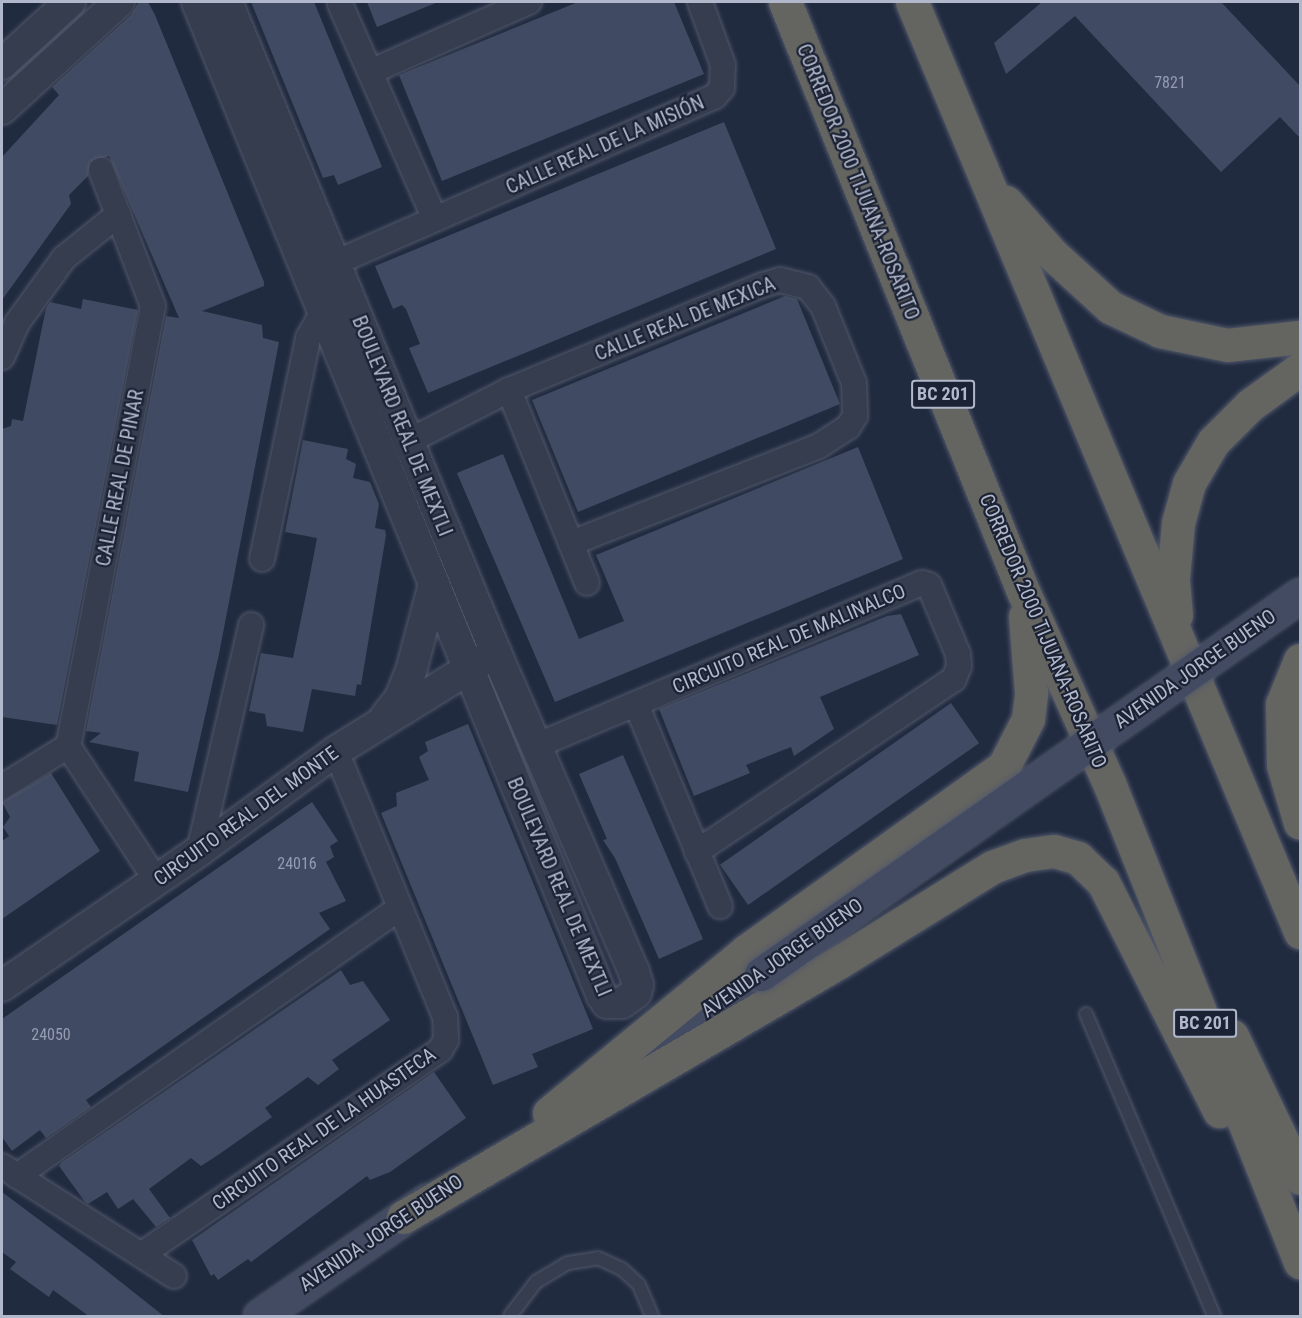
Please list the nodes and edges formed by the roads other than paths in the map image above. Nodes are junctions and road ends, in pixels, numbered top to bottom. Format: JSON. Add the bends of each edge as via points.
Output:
{"nodes":[{"id":1,"x":70,"y":2,"type":"edge"},
{"id":2,"x":119,"y":2,"type":"edge"},
{"id":3,"x":197,"y":2,"type":"edge"},
{"id":4,"x":227,"y":2,"type":"edge"},
{"id":5,"x":529,"y":2,"type":"edge"},
{"id":6,"x":700,"y":2,"type":"edge"},
{"id":7,"x":784,"y":2,"type":"edge"},
{"id":8,"x":912,"y":2,"type":"edge"},
{"id":9,"x":340,"y":4,"type":"dead end"},
{"id":10,"x":90,"y":28,"type":"junction"},
{"id":11,"x":2,"y":64,"type":"edge"},
{"id":12,"x":370,"y":72,"type":"junction"},
{"id":13,"x":2,"y":109,"type":"edge"},
{"id":14,"x":265,"y":134,"type":"junction"},
{"id":15,"x":101,"y":170,"type":"dead end"},
{"id":16,"x":990,"y":184,"type":"junction"},
{"id":17,"x":119,"y":214,"type":"junction"},
{"id":18,"x":435,"y":219,"type":"junction"},
{"id":19,"x":335,"y":263,"type":"junction"},
{"id":20,"x":324,"y":310,"type":"junction"},
{"id":21,"x":1300,"y":337,"type":"edge"},
{"id":22,"x":2,"y":357,"type":"edge"},
{"id":23,"x":1300,"y":369,"type":"edge"},
{"id":24,"x":509,"y":390,"type":"junction"},
{"id":25,"x":407,"y":442,"type":"junction"},
{"id":26,"x":571,"y":543,"type":"junction"},
{"id":27,"x":262,"y":559,"type":"dead end"},
{"id":28,"x":587,"y":583,"type":"dead end"},
{"id":29,"x":433,"y":588,"type":"junction"},
{"id":30,"x":1023,"y":591,"type":"junction"},
{"id":31,"x":1300,"y":595,"type":"edge"},
{"id":32,"x":251,"y":625,"type":"dead end"},
{"id":33,"x":1178,"y":641,"type":"junction"},
{"id":34,"x":496,"y":653,"type":"junction"},
{"id":35,"x":1300,"y":660,"type":"edge"},
{"id":36,"x":467,"y":669,"type":"junction"},
{"id":37,"x":636,"y":704,"type":"junction"},
{"id":38,"x":384,"y":719,"type":"junction"},
{"id":39,"x":538,"y":745,"type":"junction"},
{"id":40,"x":68,"y":746,"type":"junction"},
{"id":41,"x":336,"y":751,"type":"junction"},
{"id":42,"x":1230,"y":765,"type":"junction"},
{"id":43,"x":1109,"y":783,"type":"junction"},
{"id":44,"x":2,"y":787,"type":"edge"},
{"id":45,"x":1300,"y":823,"type":"edge"},
{"id":46,"x":199,"y":851,"type":"junction"},
{"id":47,"x":697,"y":852,"type":"junction"},
{"id":48,"x":156,"y":880,"type":"junction"},
{"id":49,"x":720,"y":906,"type":"dead end"},
{"id":50,"x":400,"y":908,"type":"junction"},
{"id":51,"x":1300,"y":932,"type":"edge"},
{"id":52,"x":1300,"y":953,"type":"edge"},
{"id":53,"x":2,"y":987,"type":"edge"},
{"id":54,"x":1086,"y":1014,"type":"dead end"},
{"id":55,"x":511,"y":1144,"type":"junction"},
{"id":56,"x":9,"y":1171,"type":"edge"},
{"id":57,"x":1300,"y":1178,"type":"edge"},
{"id":58,"x":403,"y":1217,"type":"junction"},
{"id":59,"x":141,"y":1255,"type":"junction"},
{"id":60,"x":1300,"y":1262,"type":"edge"},
{"id":61,"x":1300,"y":1275,"type":"edge"},
{"id":62,"x":174,"y":1276,"type":"dead end"},
{"id":63,"x":288,"y":1310,"type":"edge"},
{"id":64,"x":260,"y":1317,"type":"edge"},
{"id":65,"x":510,"y":1317,"type":"edge"},
{"id":66,"x":652,"y":1317,"type":"edge"},
{"id":67,"x":1214,"y":1317,"type":"edge"}],
"edges":[{"from":1,"to":10,"type":"street"},
{"from":1,"to":11,"type":"street"},
{"from":2,"to":10,"type":"street"},
{"from":3,"to":14,"type":"street","name":"BOULEVARD REAL DE MEXTLI"},
{"from":4,"to":14,"type":"street","name":"BOULEVARD REAL DE MEXTLI"},
{"from":5,"to":12,"type":"street"},
{"from":6,"to":18,"type":"street","name":"CALLE REAL DE LA MISIÓN","via":[[723,65],[722,88],[715,96]]},
{"from":7,"to":30,"type":"highway","name":"CORREDOR 2000 TIJUANA-ROSARITO","number":"BC 201"},
{"from":8,"to":16,"type":"highway"},
{"from":9,"to":12,"type":"street"},
{"from":10,"to":13,"type":"street"},
{"from":12,"to":18,"type":"street"},
{"from":14,"to":19,"type":"street","name":"BOULEVARD REAL DE MEXTLI"},
{"from":14,"to":20,"type":"street","name":"BOULEVARD REAL DE MEXTLI"},
{"from":15,"to":17,"type":"street","name":"CALLE REAL DE PINAR"},
{"from":16,"to":21,"type":"highway","via":[[1052,254],[1110,307],[1160,331],[1227,345]]},
{"from":16,"to":33,"type":"highway"},
{"from":17,"to":22,"type":"street","via":[[64,258],[17,322]]},
{"from":17,"to":40,"type":"street","name":"CALLE REAL DE PINAR","via":[[153,306]]},
{"from":18,"to":19,"type":"street","name":"CALLE REAL DE LA MISIÓN"},
{"from":19,"to":25,"type":"street","name":"BOULEVARD REAL DE MEXTLI"},
{"from":20,"to":27,"type":"street","via":[[308,338]]},
{"from":20,"to":29,"type":"street","name":"BOULEVARD REAL DE MEXTLI"},
{"from":23,"to":33,"type":"highway","via":[[1250,405],[1213,442],[1189,483],[1178,523],[1173,578]]},
{"from":24,"to":25,"type":"street","name":"CALLE REAL DE MEXICA"},
{"from":24,"to":26,"type":"street"},
{"from":24,"to":26,"type":"street","name":"CALLE REAL DE MEXICA","via":[[780,280],[808,287],[823,306],[854,383],[855,416],[848,427],[819,446]]},
{"from":25,"to":34,"type":"street","name":"BOULEVARD REAL DE MEXTLI"},
{"from":26,"to":28,"type":"street"},
{"from":29,"to":36,"type":"street","name":"BOULEVARD REAL DE MEXTLI"},
{"from":29,"to":38,"type":"street","via":[[411,671],[400,698]]},
{"from":30,"to":43,"type":"highway","name":"CORREDOR 2000 TIJUANA-ROSARITO","number":"BC 201"},
{"from":30,"to":55,"type":"highway","via":[[1031,693],[1028,719],[1004,766],[746,951]]},
{"from":31,"to":55,"type":"main road","name":"AVENIDA JORGE BUENO","bridge":true},
{"from":32,"to":46,"type":"street"},
{"from":33,"to":42,"type":"highway"},
{"from":34,"to":36,"type":"street","name":"CIRCUITO REAL DEL MONTE"},
{"from":34,"to":39,"type":"street","name":"BOULEVARD REAL DE MEXTLI"},
{"from":35,"to":45,"type":"highway","via":[[1282,704],[1283,765]]},
{"from":36,"to":38,"type":"street","name":"CIRCUITO REAL DEL MONTE"},
{"from":36,"to":39,"type":"street","name":"BOULEVARD REAL DE MEXTLI","via":[[602,996],[607,1003],[622,1003],[636,993],[634,972]]},
{"from":37,"to":39,"type":"street","name":"CIRCUITO REAL DE MALINALCO"},
{"from":37,"to":47,"type":"street"},
{"from":37,"to":47,"type":"street","name":"CIRCUITO REAL DE MALINALCO","via":[[922,583],[929,585],[958,654],[959,666],[944,688]]},
{"from":38,"to":41,"type":"street","name":"CIRCUITO REAL DEL MONTE"},
{"from":40,"to":44,"type":"street"},
{"from":40,"to":48,"type":"street"},
{"from":41,"to":46,"type":"street","name":"CIRCUITO REAL DEL MONTE"},
{"from":41,"to":50,"type":"street","name":"CIRCUITO REAL DE LA HUASTECA"},
{"from":42,"to":51,"type":"highway"},
{"from":42,"to":52,"type":"highway"},
{"from":43,"to":57,"type":"highway"},
{"from":43,"to":60,"type":"highway","name":"CORREDOR 2000 TIJUANA-ROSARITO","number":"BC 201"},
{"from":46,"to":48,"type":"street","name":"CIRCUITO REAL DEL MONTE"},
{"from":47,"to":49,"type":"street"},
{"from":48,"to":53,"type":"street","name":"CIRCUITO REAL DEL MONTE"},
{"from":50,"to":56,"type":"street"},
{"from":50,"to":59,"type":"street","name":"CIRCUITO REAL DE LA HUASTECA","via":[[445,1017],[446,1040],[440,1050]]},
{"from":54,"to":67,"type":"lane"},
{"from":55,"to":58,"type":"main road","name":"AVENIDA JORGE BUENO"},
{"from":56,"to":59,"type":"street"},
{"from":58,"to":61,"type":"highway","via":[[839,962],[992,867],[1025,855],[1054,851],[1078,858],[1103,882]]},
{"from":58,"to":63,"type":"main road","name":"AVENIDA JORGE BUENO","via":[[326,1270]]},
{"from":59,"to":62,"type":"street"},
{"from":63,"to":64,"type":"main road","name":"AVENIDA JORGE BUENO"},
{"from":65,"to":66,"type":"lane","via":[[536,1282],[568,1263],[597,1258],[622,1269],[639,1285]]}]}
